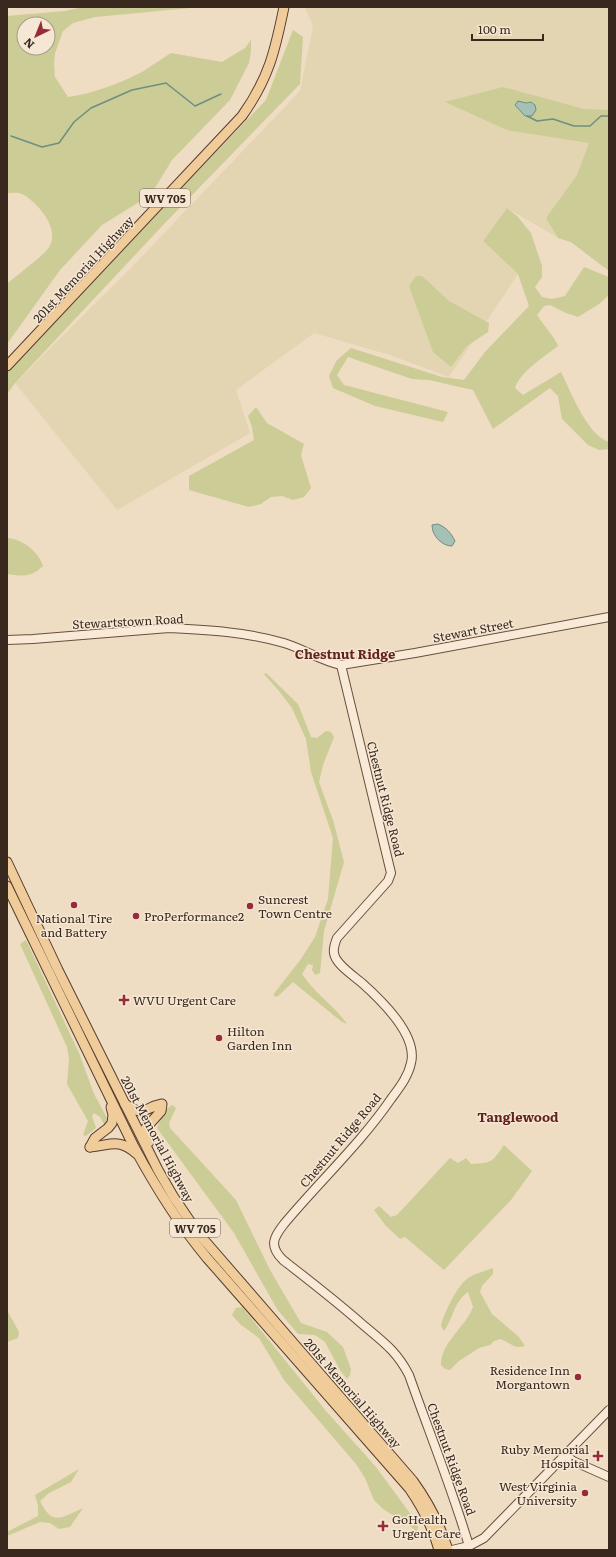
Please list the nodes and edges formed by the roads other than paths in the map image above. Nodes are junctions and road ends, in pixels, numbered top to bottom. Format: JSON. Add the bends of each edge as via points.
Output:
{"nodes":[{"id":1,"x":284,"y":7,"type":"edge"},
{"id":2,"x":7,"y":366,"type":"edge"},
{"id":3,"x":609,"y":617,"type":"edge"},
{"id":4,"x":7,"y":640,"type":"edge"},
{"id":5,"x":341,"y":665,"type":"junction"},
{"id":6,"x":7,"y":862,"type":"edge"},
{"id":7,"x":7,"y":886,"type":"edge"},
{"id":8,"x":104,"y":1087,"type":"junction"},
{"id":9,"x":125,"y":1104,"type":"junction"},
{"id":10,"x":140,"y":1157,"type":"junction"},
{"id":11,"x":166,"y":1184,"type":"junction"},
{"id":12,"x":609,"y":1410,"type":"edge"},
{"id":13,"x":565,"y":1455,"type":"junction"},
{"id":14,"x":609,"y":1477,"type":"edge"},
{"id":15,"x":469,"y":1546,"type":"junction"},
{"id":16,"x":439,"y":1550,"type":"edge"},
{"id":17,"x":448,"y":1550,"type":"edge"},
{"id":18,"x":452,"y":1550,"type":"edge"}],
"edges":[{"from":1,"to":2,"type":"main road","name":"201st Memorial Highway","number":"WV 705","via":[[271,64],[260,89],[242,116]]},
{"from":3,"to":5,"type":"street","name":"Stewart Street","via":[[415,654]]},
{"from":4,"to":5,"type":"street","name":"Stewartstown Road","via":[[169,628],[231,632],[286,643],[330,663]]},
{"from":5,"to":15,"type":"street","name":"Chestnut Ridge Road","via":[[391,873],[388,881],[337,938],[333,954],[394,1016],[408,1037],[412,1062],[403,1082],[380,1116],[275,1235],[274,1246],[283,1260],[396,1354],[409,1375],[458,1507]]},
{"from":6,"to":9,"type":"main road","name":"201st Memorial Highway","number":"WV 705"},
{"from":7,"to":8,"type":"main road","name":"201st Memorial Highway","number":"WV 705"},
{"from":8,"to":10,"type":"main road","name":"201st Memorial Highway","number":"WV 705"},
{"from":8,"to":10,"type":"main road","via":[[113,1115],[112,1123],[95,1138],[90,1147],[122,1144]]},
{"from":9,"to":11,"type":"main road","name":"201st Memorial Highway","number":"WV 705"},
{"from":9,"to":11,"type":"main road","via":[[140,1112],[153,1105],[162,1104],[161,1111],[146,1129],[146,1135]]},
{"from":10,"to":16,"type":"main road","name":"201st Memorial Highway","number":"WV 705","via":[[186,1233],[409,1488],[433,1530]]},
{"from":11,"to":17,"type":"main road","name":"201st Memorial Highway","number":"WV 705","via":[[198,1233],[413,1481],[432,1510]]},
{"from":12,"to":13,"type":"street"},
{"from":13,"to":14,"type":"street"},
{"from":13,"to":15,"type":"street","via":[[484,1538]]},
{"from":15,"to":18,"type":"street"}]}
